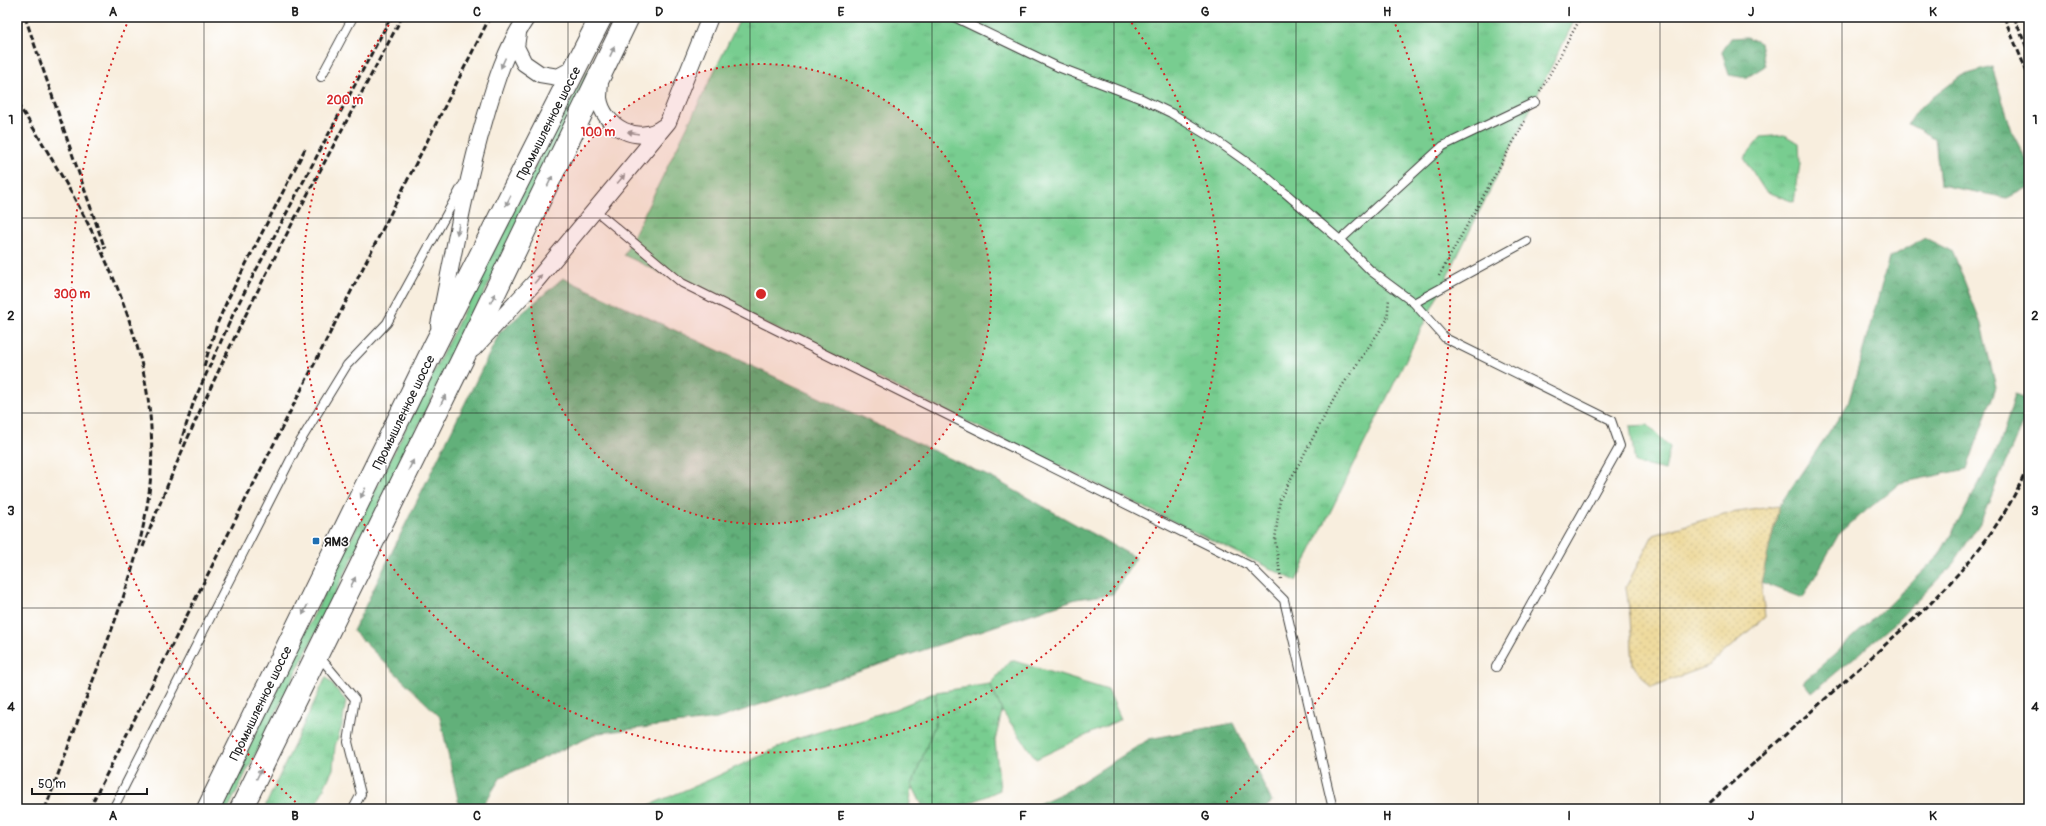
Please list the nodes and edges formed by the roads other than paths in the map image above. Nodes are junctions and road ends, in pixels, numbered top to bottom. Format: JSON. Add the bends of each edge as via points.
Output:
{"nodes":[{"id":1,"x":353,"y":17,"type":"edge"},
{"id":2,"x":601,"y":17,"type":"edge"},
{"id":3,"x":628,"y":17,"type":"edge"},
{"id":4,"x":710,"y":17,"type":"edge"},
{"id":5,"x":954,"y":17,"type":"edge"},
{"id":6,"x":523,"y":22,"type":"edge"},
{"id":7,"x":576,"y":66,"type":"junction"},
{"id":8,"x":600,"y":76,"type":"junction"},
{"id":9,"x":321,"y":77,"type":"dead end"},
{"id":10,"x":1535,"y":102,"type":"road end"},
{"id":11,"x":668,"y":122,"type":"junction"},
{"id":12,"x":469,"y":173,"type":"junction"},
{"id":13,"x":595,"y":210,"type":"junction"},
{"id":14,"x":1340,"y":240,"type":"junction"},
{"id":15,"x":1527,"y":241,"type":"dead end"},
{"id":16,"x":1414,"y":303,"type":"junction"},
{"id":17,"x":434,"y":347,"type":"junction"},
{"id":18,"x":463,"y":358,"type":"junction"},
{"id":19,"x":318,"y":654,"type":"junction"},
{"id":20,"x":1496,"y":667,"type":"dead end"},
{"id":21,"x":113,"y":809,"type":"edge"},
{"id":22,"x":208,"y":809,"type":"edge"},
{"id":23,"x":241,"y":809,"type":"edge"},
{"id":24,"x":353,"y":809,"type":"edge"},
{"id":25,"x":1333,"y":809,"type":"edge"}],
"edges":[{"from":1,"to":9,"type":"lane"},
{"from":2,"to":7,"type":"main road","name":"Промышленное шоссе"},
{"from":8,"to":3,"type":"main road","name":"Промышленное шоссе","one_way":true},
{"from":4,"to":11,"type":"street"},
{"from":5,"to":14,"type":"lane","via":[[1058,67],[1171,113],[1262,173]]},
{"from":6,"to":7,"type":"street","via":[[516,47],[524,63],[540,74],[558,77]]},
{"from":6,"to":12,"type":"street","one_way":true,"via":[[501,68]]},
{"from":7,"to":17,"type":"main road","name":"Промышленное шоссе","one_way":true},
{"from":11,"to":8,"type":"street","one_way":true,"via":[[657,132],[644,135],[618,129],[608,119],[599,99]]},
{"from":18,"to":8,"type":"main road","name":"Промышленное шоссе","one_way":true},
{"from":10,"to":14,"type":"lane","via":[[1443,146]]},
{"from":13,"to":11,"type":"street","one_way":true},
{"from":12,"to":17,"type":"street","one_way":true},
{"from":12,"to":21,"type":"lane","via":[[388,323],[347,365],[298,444]]},
{"from":18,"to":13,"type":"street","one_way":true,"via":[[536,281]]},
{"from":13,"to":25,"type":"lane","via":[[682,283],[1250,566],[1284,600]]},
{"from":14,"to":16,"type":"lane","via":[[1390,286]]},
{"from":15,"to":16,"type":"lane"},
{"from":16,"to":20,"type":"lane","via":[[1445,338],[1611,420],[1620,446]]},
{"from":17,"to":22,"type":"main road","name":"Промышленное шоссе","one_way":true},
{"from":19,"to":18,"type":"main road","name":"Промышленное шоссе","one_way":true},
{"from":23,"to":19,"type":"main road","name":"Промышленное шоссе","one_way":true},
{"from":19,"to":24,"type":"lane","via":[[355,699],[348,742],[361,794]]}]}
